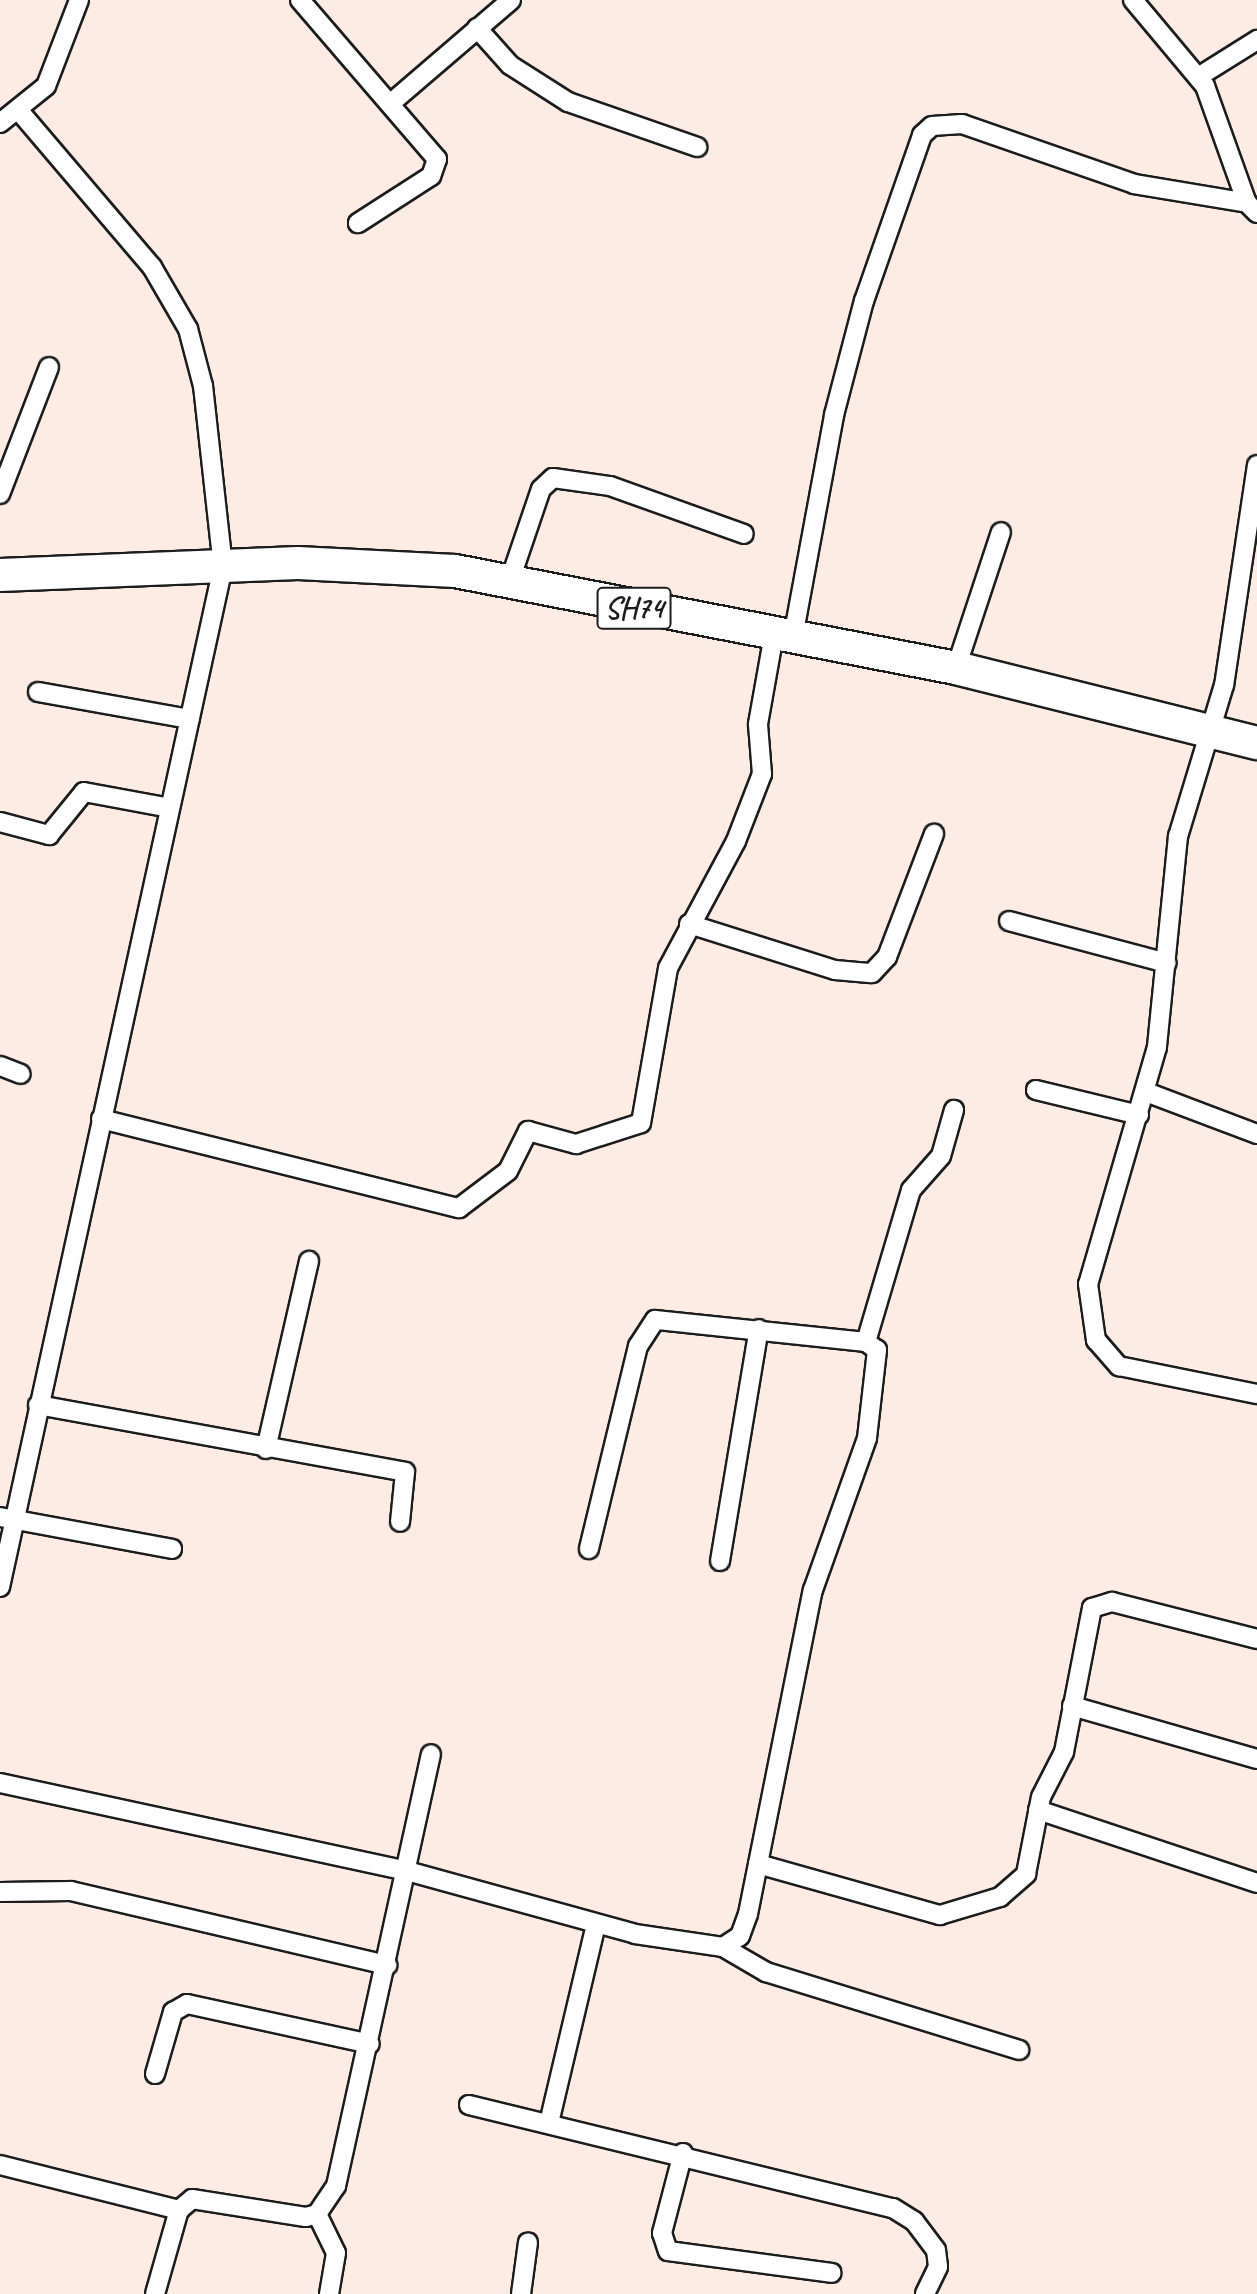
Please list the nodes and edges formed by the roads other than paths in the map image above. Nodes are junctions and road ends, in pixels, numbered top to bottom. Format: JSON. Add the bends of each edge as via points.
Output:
{"nodes":[{"id":1,"x":79,"y":0,"type":"edge"},
{"id":2,"x":300,"y":0,"type":"edge"},
{"id":3,"x":511,"y":0,"type":"edge"},
{"id":4,"x":1133,"y":0,"type":"edge"},
{"id":5,"x":477,"y":28,"type":"junction"},
{"id":6,"x":1257,"y":40,"type":"edge"},
{"id":7,"x":1198,"y":77,"type":"junction"},
{"id":8,"x":391,"y":103,"type":"junction"},
{"id":9,"x":21,"y":113,"type":"junction"},
{"id":10,"x":0,"y":123,"type":"edge"},
{"id":11,"x":697,"y":147,"type":"dead end"},
{"id":12,"x":1252,"y":208,"type":"edge"},
{"id":13,"x":358,"y":223,"type":"dead end"},
{"id":14,"x":49,"y":367,"type":"dead end"},
{"id":15,"x":1256,"y":477,"type":"edge"},
{"id":16,"x":0,"y":494,"type":"edge"},
{"id":17,"x":1001,"y":532,"type":"dead end"},
{"id":18,"x":744,"y":534,"type":"dead end"},
{"id":19,"x":223,"y":567,"type":"junction"},
{"id":20,"x":0,"y":568,"type":"edge"},
{"id":21,"x":38,"y":574,"type":"junction"},
{"id":22,"x":0,"y":575,"type":"edge"},
{"id":23,"x":510,"y":580,"type":"junction"},
{"id":24,"x":783,"y":636,"type":"junction"},
{"id":25,"x":956,"y":668,"type":"junction"},
{"id":26,"x":38,"y":692,"type":"dead end"},
{"id":27,"x":190,"y":719,"type":"junction"},
{"id":28,"x":1209,"y":732,"type":"junction"},
{"id":29,"x":1257,"y":743,"type":"edge"},
{"id":30,"x":170,"y":808,"type":"junction"},
{"id":31,"x":0,"y":822,"type":"edge"},
{"id":32,"x":934,"y":834,"type":"dead end"},
{"id":33,"x":1009,"y":921,"type":"dead end"},
{"id":34,"x":689,"y":924,"type":"junction"},
{"id":35,"x":1167,"y":963,"type":"junction"},
{"id":36,"x":0,"y":1066,"type":"edge"},
{"id":37,"x":21,"y":1074,"type":"dead end"},
{"id":38,"x":1036,"y":1090,"type":"dead end"},
{"id":39,"x":1146,"y":1092,"type":"junction"},
{"id":40,"x":954,"y":1110,"type":"dead end"},
{"id":41,"x":1139,"y":1115,"type":"junction"},
{"id":42,"x":101,"y":1119,"type":"junction"},
{"id":43,"x":1257,"y":1134,"type":"edge"},
{"id":44,"x":309,"y":1261,"type":"dead end"},
{"id":45,"x":759,"y":1329,"type":"junction"},
{"id":46,"x":866,"y":1342,"type":"junction"},
{"id":47,"x":1257,"y":1394,"type":"edge"},
{"id":48,"x":38,"y":1405,"type":"junction"},
{"id":49,"x":266,"y":1449,"type":"junction"},
{"id":50,"x":7,"y":1518,"type":"edge"},
{"id":51,"x":400,"y":1522,"type":"dead end"},
{"id":52,"x":172,"y":1549,"type":"dead end"},
{"id":53,"x":589,"y":1549,"type":"dead end"},
{"id":54,"x":720,"y":1561,"type":"dead end"},
{"id":55,"x":0,"y":1587,"type":"edge"},
{"id":56,"x":1257,"y":1639,"type":"edge"},
{"id":57,"x":1072,"y":1706,"type":"junction"},
{"id":58,"x":431,"y":1754,"type":"dead end"},
{"id":59,"x":1257,"y":1759,"type":"edge"},
{"id":60,"x":0,"y":1783,"type":"edge"},
{"id":61,"x":1038,"y":1810,"type":"junction"},
{"id":62,"x":758,"y":1864,"type":"junction"},
{"id":63,"x":407,"y":1871,"type":"junction"},
{"id":64,"x":1257,"y":1883,"type":"edge"},
{"id":65,"x":0,"y":1892,"type":"edge"},
{"id":66,"x":596,"y":1924,"type":"junction"},
{"id":67,"x":723,"y":1947,"type":"junction"},
{"id":68,"x":387,"y":1965,"type":"junction"},
{"id":69,"x":370,"y":2044,"type":"junction"},
{"id":70,"x":1019,"y":2050,"type":"dead end"},
{"id":71,"x":155,"y":2074,"type":"dead end"},
{"id":72,"x":469,"y":2105,"type":"dead end"},
{"id":73,"x":549,"y":2123,"type":"junction"},
{"id":74,"x":683,"y":2153,"type":"junction"},
{"id":75,"x":0,"y":2165,"type":"edge"},
{"id":76,"x":179,"y":2210,"type":"junction"},
{"id":77,"x":317,"y":2214,"type":"junction"},
{"id":78,"x":528,"y":2242,"type":"dead end"},
{"id":79,"x":832,"y":2273,"type":"dead end"},
{"id":80,"x":155,"y":2294,"type":"edge"},
{"id":81,"x":329,"y":2294,"type":"edge"},
{"id":82,"x":521,"y":2294,"type":"edge"},
{"id":83,"x":925,"y":2294,"type":"edge"}],
"edges":[{"from":1,"to":9,"type":"street","via":[[62,56]]},
{"from":2,"to":8,"type":"street"},
{"from":3,"to":5,"type":"street"},
{"from":4,"to":7,"type":"street"},
{"from":5,"to":8,"type":"street"},
{"from":5,"to":11,"type":"street","via":[[510,65],[568,102]]},
{"from":6,"to":7,"type":"street"},
{"from":7,"to":12,"type":"street"},
{"from":8,"to":13,"type":"street","via":[[435,152],[436,168]]},
{"from":9,"to":10,"type":"street"},
{"from":9,"to":19,"type":"street","via":[[152,267],[188,329],[203,386]]},
{"from":12,"to":24,"type":"street","via":[[1134,184],[962,124],[932,126],[922,135],[838,401]]},
{"from":14,"to":16,"type":"street"},
{"from":15,"to":28,"type":"street","via":[[1229,657]]},
{"from":17,"to":25,"type":"street"},
{"from":18,"to":23,"type":"street","via":[[610,486],[553,478],[541,489]]},
{"from":19,"to":21,"type":"highway","number":"SH74"},
{"from":19,"to":23,"type":"highway","number":"SH74","via":[[359,562]]},
{"from":19,"to":27,"type":"street"},
{"from":20,"to":21,"type":"street"},
{"from":21,"to":22,"type":"highway","number":"SH74"},
{"from":23,"to":24,"type":"highway","number":"SH74"},
{"from":24,"to":25,"type":"highway","number":"SH74"},
{"from":24,"to":34,"type":"street","via":[[758,724],[762,774],[736,841]]},
{"from":25,"to":28,"type":"highway","number":"SH74"},
{"from":26,"to":27,"type":"street"},
{"from":27,"to":30,"type":"street"},
{"from":28,"to":29,"type":"highway","number":"SH74"},
{"from":28,"to":35,"type":"street","via":[[1178,836]]},
{"from":30,"to":31,"type":"street","via":[[84,792],[49,835]]},
{"from":30,"to":42,"type":"street"},
{"from":32,"to":34,"type":"street","via":[[887,957],[872,973],[835,970]]},
{"from":33,"to":35,"type":"street"},
{"from":34,"to":42,"type":"street","via":[[660,996],[641,1123],[576,1144],[528,1131],[508,1171],[467,1206]]},
{"from":35,"to":39,"type":"street"},
{"from":36,"to":37,"type":"street"},
{"from":38,"to":41,"type":"street"},
{"from":39,"to":41,"type":"street"},
{"from":39,"to":43,"type":"street"},
{"from":40,"to":46,"type":"street","via":[[941,1156],[911,1190]]},
{"from":41,"to":47,"type":"street","via":[[1094,1249],[1088,1309],[1096,1340],[1119,1366]]},
{"from":42,"to":48,"type":"street"},
{"from":44,"to":49,"type":"street"},
{"from":45,"to":46,"type":"street"},
{"from":45,"to":53,"type":"street","via":[[670,1319],[646,1327]]},
{"from":45,"to":54,"type":"street"},
{"from":46,"to":62,"type":"street","via":[[881,1364],[877,1391],[813,1590]]},
{"from":48,"to":49,"type":"street"},
{"from":48,"to":50,"type":"street"},
{"from":49,"to":51,"type":"street","via":[[405,1472]]},
{"from":50,"to":52,"type":"street"},
{"from":50,"to":55,"type":"street"},
{"from":56,"to":57,"type":"street","via":[[1101,1600],[1088,1618]]},
{"from":57,"to":59,"type":"street"},
{"from":57,"to":61,"type":"street","via":[[1064,1752]]},
{"from":58,"to":63,"type":"street"},
{"from":60,"to":63,"type":"street"},
{"from":61,"to":62,"type":"street","via":[[1026,1874],[1016,1889],[954,1914]]},
{"from":61,"to":64,"type":"street"},
{"from":62,"to":67,"type":"street","via":[[740,1936]]},
{"from":63,"to":66,"type":"street"},
{"from":63,"to":68,"type":"street"},
{"from":65,"to":68,"type":"street","via":[[71,1891]]},
{"from":66,"to":67,"type":"street"},
{"from":66,"to":73,"type":"street"},
{"from":67,"to":70,"type":"street","via":[[766,1972]]},
{"from":68,"to":69,"type":"street"},
{"from":69,"to":71,"type":"street","via":[[187,2004],[173,2012]]},
{"from":69,"to":77,"type":"street","via":[[336,2186]]},
{"from":72,"to":73,"type":"street"},
{"from":73,"to":74,"type":"street"},
{"from":74,"to":79,"type":"street","via":[[662,2233],[668,2251]]},
{"from":74,"to":83,"type":"street","via":[[893,2208],[914,2221],[936,2250],[938,2267]]},
{"from":75,"to":76,"type":"street"},
{"from":76,"to":77,"type":"street","via":[[211,2196]]},
{"from":76,"to":80,"type":"street"},
{"from":77,"to":81,"type":"street","via":[[336,2253]]},
{"from":78,"to":82,"type":"street"}]}
